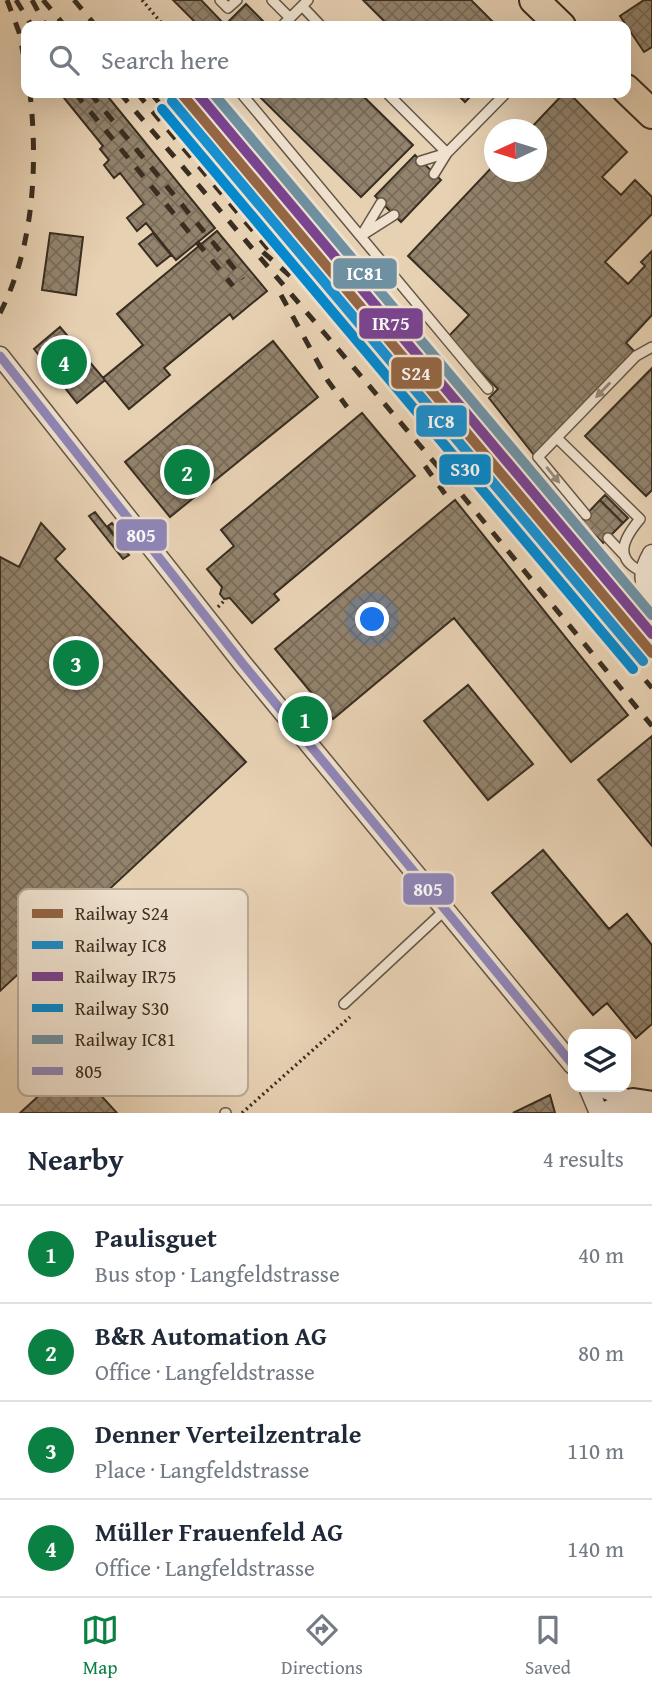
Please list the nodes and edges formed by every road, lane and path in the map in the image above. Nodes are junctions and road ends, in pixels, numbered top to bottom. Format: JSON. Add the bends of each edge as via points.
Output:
{"nodes":[{"id":1,"x":142,"y":0,"type":"edge"},
{"id":2,"x":219,"y":0,"type":"edge"},
{"id":3,"x":237,"y":0,"type":"edge"},
{"id":4,"x":272,"y":0,"type":"edge"},
{"id":5,"x":534,"y":0,"type":"edge"},
{"id":6,"x":305,"y":3,"type":"edge"},
{"id":7,"x":290,"y":18,"type":"junction"},
{"id":8,"x":160,"y":21,"type":"edge"},
{"id":9,"x":287,"y":21,"type":"edge"},
{"id":10,"x":318,"y":21,"type":"edge"},
{"id":11,"x":556,"y":21,"type":"edge"},
{"id":12,"x":631,"y":94,"type":"edge"},
{"id":13,"x":224,"y":98,"type":"edge"},
{"id":14,"x":245,"y":98,"type":"edge"},
{"id":15,"x":392,"y":98,"type":"edge"},
{"id":16,"x":501,"y":98,"type":"edge"},
{"id":17,"x":652,"y":114,"type":"edge"},
{"id":18,"x":447,"y":153,"type":"junction"},
{"id":19,"x":421,"y":161,"type":"dead end"},
{"id":20,"x":434,"y":174,"type":"dead end"},
{"id":21,"x":381,"y":203,"type":"dead end"},
{"id":22,"x":394,"y":215,"type":"dead end"},
{"id":23,"x":361,"y":236,"type":"junction"},
{"id":24,"x":652,"y":347,"type":"edge"},
{"id":25,"x":0,"y":356,"type":"edge"},
{"id":26,"x":488,"y":389,"type":"dead end"},
{"id":27,"x":557,"y":438,"type":"junction"},
{"id":28,"x":524,"y":460,"type":"dead end"},
{"id":29,"x":586,"y":515,"type":"dead end"},
{"id":30,"x":577,"y":524,"type":"dead end"},
{"id":31,"x":608,"y":538,"type":"dead end"},
{"id":32,"x":623,"y":554,"type":"junction"},
{"id":33,"x":652,"y":554,"type":"edge"},
{"id":34,"x":603,"y":555,"type":"dead end"},
{"id":35,"x":643,"y":572,"type":"junction"},
{"id":36,"x":652,"y":597,"type":"edge"},
{"id":37,"x":445,"y":910,"type":"junction"},
{"id":38,"x":344,"y":1004,"type":"dead end"},
{"id":39,"x":568,"y":1059,"type":"edge"},
{"id":40,"x":590,"y":1092,"type":"edge"},
{"id":41,"x":612,"y":1092,"type":"edge"},
{"id":42,"x":639,"y":1104,"type":"edge"},
{"id":43,"x":599,"y":1113,"type":"edge"}],
"edges":[{"from":1,"to":8,"type":"path"},
{"from":2,"to":3,"type":"lane","via":[[228,8]]},
{"from":4,"to":7,"type":"lane"},
{"from":5,"to":11,"type":"main road"},
{"from":6,"to":7,"type":"lane"},
{"from":6,"to":10,"type":"lane"},
{"from":7,"to":9,"type":"lane"},
{"from":12,"to":17,"type":"main road"},
{"from":13,"to":28,"type":"path"},
{"from":14,"to":23,"type":"lane"},
{"from":15,"to":18,"type":"lane"},
{"from":16,"to":18,"type":"lane"},
{"from":18,"to":19,"type":"lane"},
{"from":18,"to":20,"type":"lane"},
{"from":21,"to":23,"type":"lane"},
{"from":22,"to":23,"type":"lane"},
{"from":23,"to":26,"type":"lane"},
{"from":24,"to":27,"type":"lane","one_way":true,"via":[[636,356]]},
{"from":25,"to":37,"type":"street"},
{"from":27,"to":29,"type":"lane","one_way":true,"via":[[538,457]]},
{"from":27,"to":32,"type":"lane","via":[[640,519],[625,536]]},
{"from":30,"to":34,"type":"path"},
{"from":31,"to":32,"type":"lane"},
{"from":32,"to":35,"type":"lane","via":[[631,567]]},
{"from":33,"to":35,"type":"street"},
{"from":35,"to":36,"type":"street"},
{"from":37,"to":38,"type":"lane"},
{"from":37,"to":39,"type":"street"},
{"from":40,"to":43,"type":"street"},
{"from":41,"to":42,"type":"street"}]}
